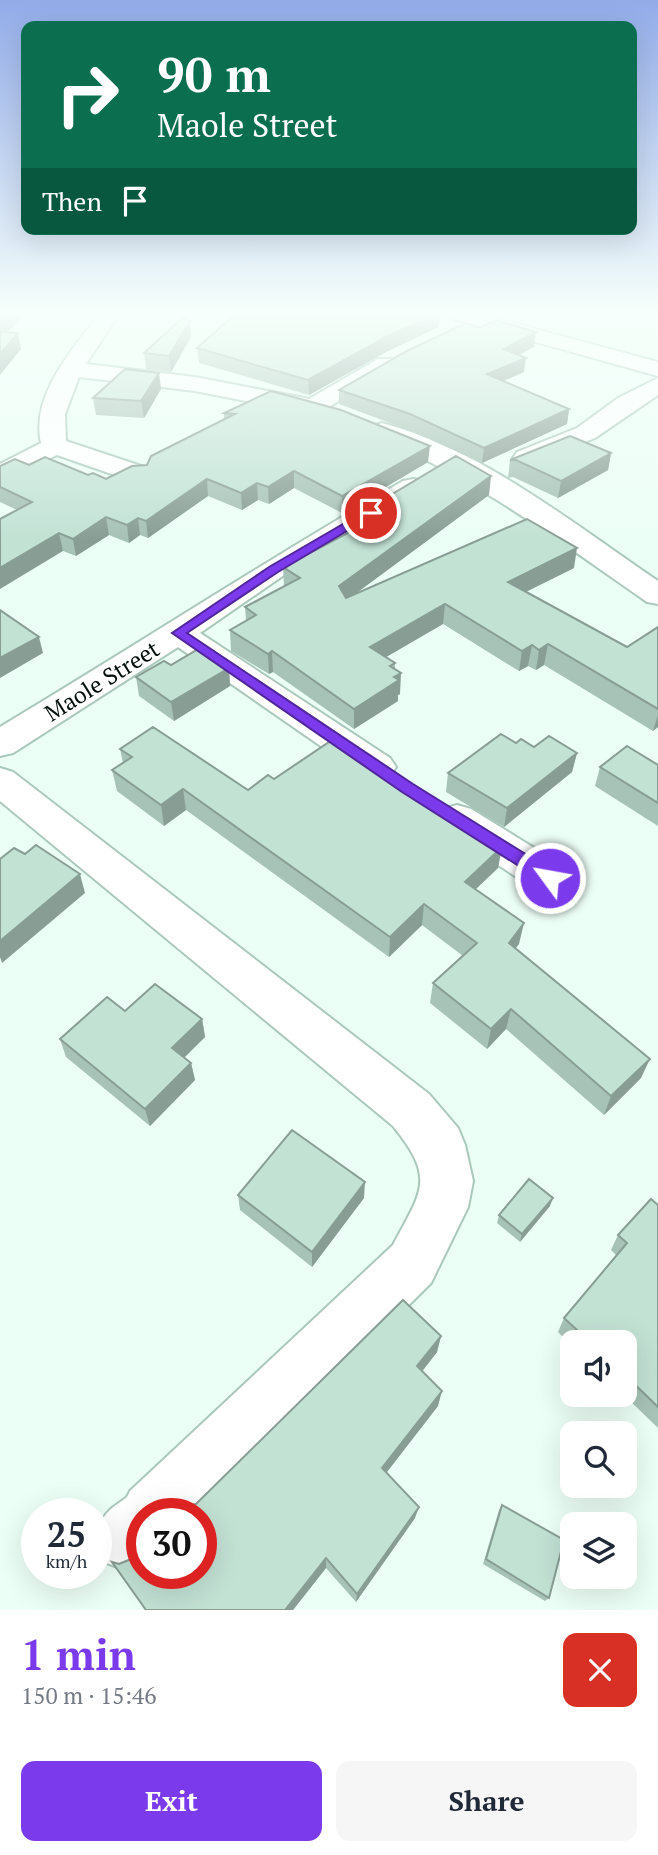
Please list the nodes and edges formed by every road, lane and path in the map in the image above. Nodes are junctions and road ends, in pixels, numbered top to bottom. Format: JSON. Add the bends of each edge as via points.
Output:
{"nodes":[{"id":1,"x":62,"y":389,"type":"edge"},
{"id":2,"x":221,"y":389,"type":"edge"},
{"id":3,"x":344,"y":389,"type":"edge"},
{"id":4,"x":651,"y":389,"type":"edge"},
{"id":5,"x":312,"y":407,"type":"junction"},
{"id":6,"x":338,"y":416,"type":"edge"},
{"id":7,"x":365,"y":425,"type":"edge"},
{"id":8,"x":55,"y":446,"type":"junction"},
{"id":9,"x":453,"y":462,"type":"junction"},
{"id":10,"x":0,"y":474,"type":"edge"},
{"id":11,"x":138,"y":474,"type":"edge"},
{"id":12,"x":481,"y":476,"type":"junction"},
{"id":13,"x":658,"y":595,"type":"edge"},
{"id":14,"x":178,"y":633,"type":"junction"},
{"id":15,"x":0,"y":744,"type":"edge"},
{"id":16,"x":0,"y":781,"type":"edge"},
{"id":17,"x":550,"y":878,"type":"dead end"},
{"id":18,"x":169,"y":1498,"type":"edge"}],
"edges":[{"from":1,"to":8,"type":"street","via":[[50,412]]},
{"from":2,"to":5,"type":"street"},
{"from":3,"to":5,"type":"street"},
{"from":4,"to":12,"type":"street","via":[[586,433]]},
{"from":5,"to":6,"type":"street"},
{"from":7,"to":9,"type":"street"},
{"from":8,"to":10,"type":"street"},
{"from":8,"to":11,"type":"street"},
{"from":9,"to":12,"type":"street"},
{"from":9,"to":14,"type":"street","name":"Maole Street","via":[[273,569]]},
{"from":12,"to":13,"type":"street","via":[[535,508]]},
{"from":14,"to":15,"type":"street","name":"Maole Street"},
{"from":14,"to":17,"type":"street"},
{"from":16,"to":18,"type":"street","via":[[411,1110],[440,1145],[447,1181],[442,1207],[412,1264]]}]}
